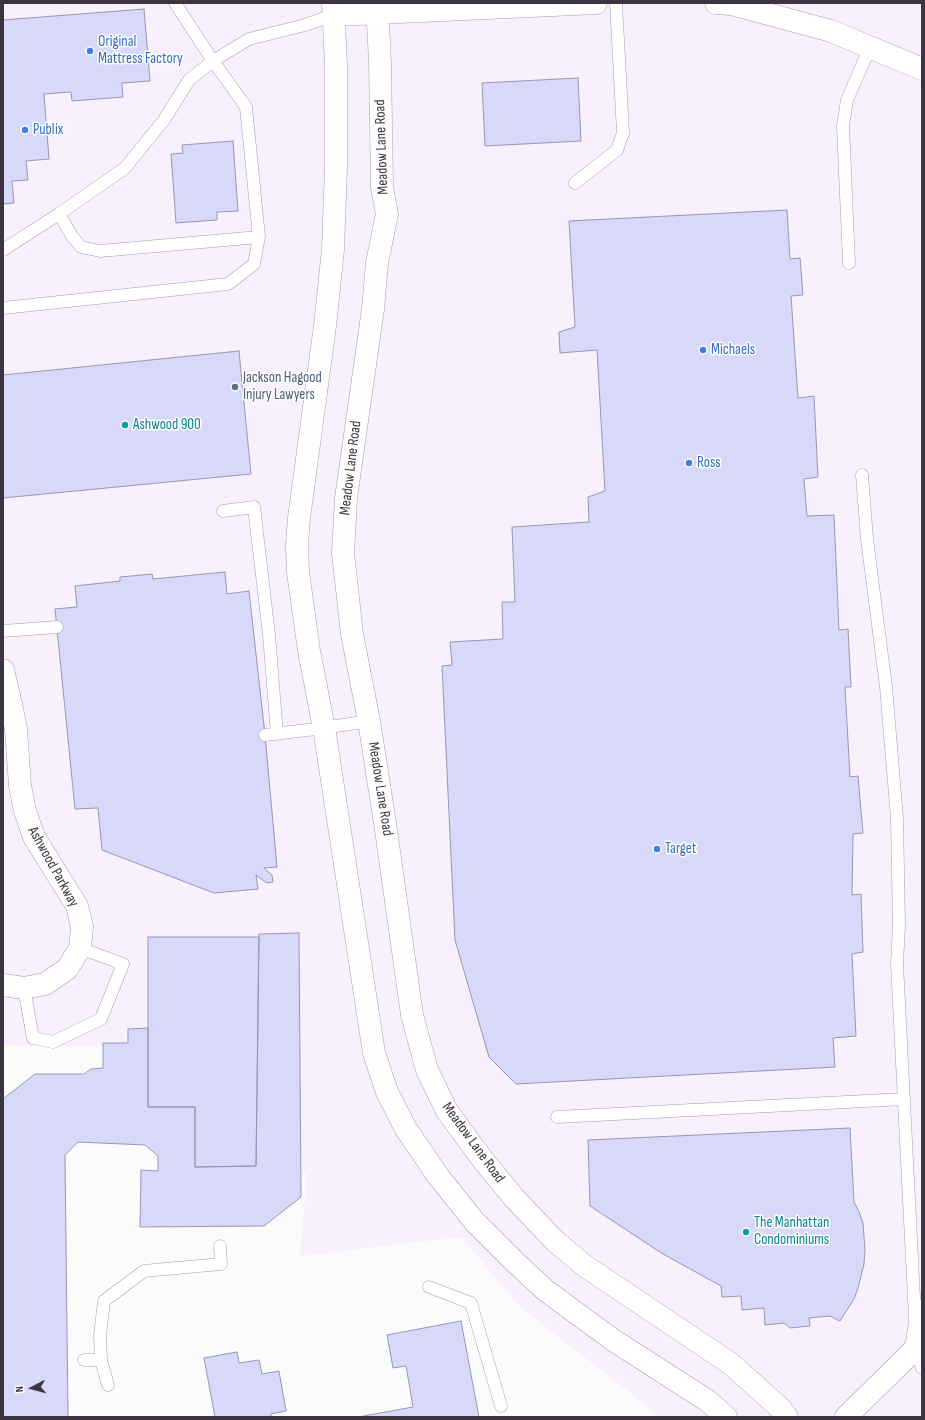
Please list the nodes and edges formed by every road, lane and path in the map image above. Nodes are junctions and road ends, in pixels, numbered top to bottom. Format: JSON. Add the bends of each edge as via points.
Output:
{"nodes":[{"id":1,"x":176,"y":3,"type":"edge"},
{"id":2,"x":596,"y":3,"type":"edge"},
{"id":3,"x":616,"y":3,"type":"edge"},
{"id":4,"x":726,"y":3,"type":"edge"},
{"id":5,"x":473,"y":6,"type":"edge"},
{"id":6,"x":377,"y":8,"type":"edge"},
{"id":7,"x":334,"y":9,"type":"edge"},
{"id":8,"x":870,"y":47,"type":"junction"},
{"id":9,"x":213,"y":61,"type":"junction"},
{"id":10,"x":922,"y":69,"type":"edge"},
{"id":11,"x":575,"y":183,"type":"dead end"},
{"id":12,"x":59,"y":214,"type":"junction"},
{"id":13,"x":259,"y":237,"type":"junction"},
{"id":14,"x":3,"y":250,"type":"edge"},
{"id":15,"x":849,"y":263,"type":"dead end"},
{"id":16,"x":3,"y":308,"type":"edge"},
{"id":17,"x":862,"y":476,"type":"dead end"},
{"id":18,"x":223,"y":511,"type":"dead end"},
{"id":19,"x":57,"y":627,"type":"dead end"},
{"id":20,"x":3,"y":631,"type":"edge"},
{"id":21,"x":3,"y":670,"type":"edge"},
{"id":22,"x":370,"y":721,"type":"junction"},
{"id":23,"x":324,"y":728,"type":"junction"},
{"id":24,"x":277,"y":734,"type":"junction"},
{"id":25,"x":264,"y":735,"type":"dead end"},
{"id":26,"x":80,"y":948,"type":"junction"},
{"id":27,"x":13,"y":986,"type":"edge"},
{"id":28,"x":904,"y":1099,"type":"junction"},
{"id":29,"x":557,"y":1117,"type":"dead end"},
{"id":30,"x":220,"y":1246,"type":"dead end"},
{"id":31,"x":429,"y":1287,"type":"dead end"},
{"id":32,"x":922,"y":1310,"type":"edge"},
{"id":33,"x":920,"y":1355,"type":"edge"},
{"id":34,"x":84,"y":1360,"type":"dead end"},
{"id":35,"x":101,"y":1360,"type":"junction"},
{"id":36,"x":108,"y":1385,"type":"dead end"},
{"id":37,"x":501,"y":1406,"type":"dead end"},
{"id":38,"x":726,"y":1417,"type":"edge"},
{"id":39,"x":787,"y":1417,"type":"edge"},
{"id":40,"x":846,"y":1417,"type":"edge"}],
"edges":[{"from":1,"to":9,"type":"lane"},
{"from":2,"to":5,"type":"street"},
{"from":3,"to":11,"type":"lane","via":[[623,133],[617,150]]},
{"from":4,"to":8,"type":"street","via":[[831,31]]},
{"from":5,"to":6,"type":"street"},
{"from":6,"to":7,"type":"street"},
{"from":6,"to":22,"type":"street","name":"Meadow Lane Road","via":[[382,187],[387,214],[377,263],[346,498],[343,553],[352,634]]},
{"from":7,"to":9,"type":"lane","via":[[305,26],[249,39]]},
{"from":7,"to":23,"type":"street","via":[[336,168],[333,249],[297,545],[298,572],[309,651]]},
{"from":8,"to":10,"type":"street"},
{"from":8,"to":15,"type":"lane","via":[[847,100],[843,126]]},
{"from":9,"to":12,"type":"lane","via":[[189,80],[164,120],[125,168]]},
{"from":9,"to":13,"type":"lane","via":[[246,107]]},
{"from":12,"to":13,"type":"lane","via":[[82,247],[100,251]]},
{"from":12,"to":14,"type":"lane"},
{"from":13,"to":16,"type":"lane","via":[[254,264],[228,284]]},
{"from":17,"to":28,"type":"lane","via":[[867,539],[886,687],[897,818],[897,964]]},
{"from":18,"to":24,"type":"lane","via":[[254,506]]},
{"from":19,"to":20,"type":"lane"},
{"from":21,"to":26,"type":"street","name":"Ashwood Parkway","via":[[16,730],[20,786],[25,811],[34,837],[77,906],[82,927]]},
{"from":22,"to":23,"type":"lane"},
{"from":22,"to":39,"type":"street","name":"Meadow Lane Road","via":[[412,1015],[427,1070],[448,1111],[515,1199],[555,1241],[585,1266],[731,1364]]},
{"from":23,"to":24,"type":"lane"},
{"from":23,"to":38,"type":"street","via":[[374,1053],[387,1092],[406,1129],[438,1176],[474,1221],[545,1290],[613,1340],[708,1401]]},
{"from":24,"to":25,"type":"lane"},
{"from":26,"to":27,"type":"street","name":"Ashwood Parkway","via":[[67,969],[45,984]]},
{"from":26,"to":27,"type":"lane","via":[[122,964],[101,1019],[54,1042],[33,1038]]},
{"from":28,"to":29,"type":"lane"},
{"from":28,"to":33,"type":"lane"},
{"from":30,"to":35,"type":"lane","via":[[221,1264],[144,1271],[104,1302],[100,1336]]},
{"from":31,"to":37,"type":"lane","via":[[471,1303]]},
{"from":32,"to":33,"type":"street"},
{"from":33,"to":40,"type":"street"},
{"from":34,"to":35,"type":"lane"},
{"from":35,"to":36,"type":"lane"}]}
